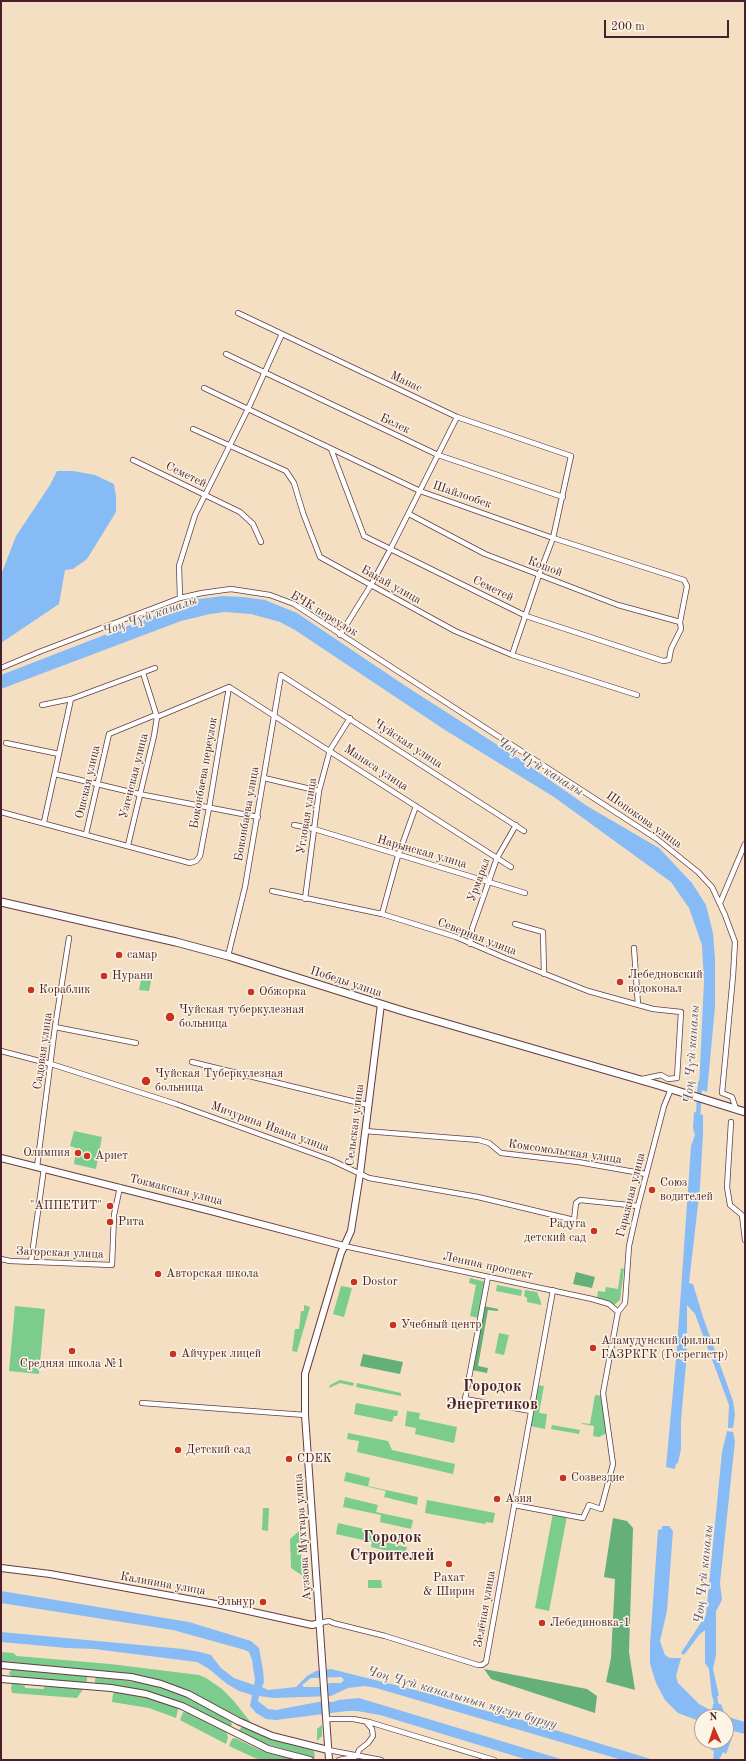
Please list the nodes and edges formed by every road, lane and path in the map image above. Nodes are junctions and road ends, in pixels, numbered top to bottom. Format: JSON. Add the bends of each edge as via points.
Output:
{"nodes":[{"id":1,"x":238,"y":313,"type":"dead end"},
{"id":2,"x":282,"y":334,"type":"junction"},
{"id":3,"x":226,"y":354,"type":"dead end"},
{"id":4,"x":264,"y":374,"type":"junction"},
{"id":5,"x":204,"y":388,"type":"dead end"},
{"id":6,"x":248,"y":408,"type":"junction"},
{"id":7,"x":456,"y":417,"type":"junction"},
{"id":8,"x":193,"y":429,"type":"dead end"},
{"id":9,"x":229,"y":445,"type":"junction"},
{"id":10,"x":331,"y":449,"type":"junction"},
{"id":11,"x":438,"y":455,"type":"junction"},
{"id":12,"x":133,"y":460,"type":"dead end"},
{"id":13,"x":420,"y":491,"type":"junction"},
{"id":14,"x":204,"y":496,"type":"junction"},
{"id":15,"x":563,"y":497,"type":"junction"},
{"id":16,"x":409,"y":514,"type":"junction"},
{"id":17,"x":553,"y":538,"type":"junction"},
{"id":18,"x":260,"y":542,"type":"dead end"},
{"id":19,"x":390,"y":550,"type":"junction"},
{"id":20,"x":539,"y":575,"type":"junction"},
{"id":21,"x":371,"y":585,"type":"junction"},
{"id":22,"x":180,"y":598,"type":"junction"},
{"id":23,"x":526,"y":616,"type":"junction"},
{"id":24,"x":680,"y":622,"type":"junction"},
{"id":25,"x":340,"y":635,"type":"junction"},
{"id":26,"x":512,"y":656,"type":"junction"},
{"id":27,"x":1,"y":668,"type":"edge"},
{"id":28,"x":155,"y":668,"type":"dead end"},
{"id":29,"x":143,"y":673,"type":"junction"},
{"id":30,"x":281,"y":675,"type":"joint"},
{"id":31,"x":229,"y":687,"type":"junction"},
{"id":32,"x":637,"y":694,"type":"dead end"},
{"id":33,"x":72,"y":699,"type":"junction"},
{"id":34,"x":42,"y":706,"type":"dead end"},
{"id":35,"x":155,"y":716,"type":"junction"},
{"id":36,"x":274,"y":716,"type":"junction"},
{"id":37,"x":350,"y":718,"type":"junction"},
{"id":38,"x":505,"y":740,"type":"joint"},
{"id":39,"x":6,"y":742,"type":"dead end"},
{"id":40,"x":330,"y":750,"type":"junction"},
{"id":41,"x":59,"y":754,"type":"junction"},
{"id":42,"x":55,"y":774,"type":"junction"},
{"id":43,"x":264,"y":778,"type":"junction"},
{"id":44,"x":98,"y":783,"type":"junction"},
{"id":45,"x":319,"y":791,"type":"junction"},
{"id":46,"x":140,"y":794,"type":"junction"},
{"id":47,"x":416,"y":806,"type":"junction"},
{"id":48,"x":209,"y":808,"type":"junction"},
{"id":49,"x":1,"y":812,"type":"edge"},
{"id":50,"x":258,"y":817,"type":"junction"},
{"id":51,"x":44,"y":822,"type":"junction"},
{"id":52,"x":294,"y":825,"type":"dead end"},
{"id":53,"x":516,"y":825,"type":"junction"},
{"id":54,"x":314,"y":829,"type":"junction"},
{"id":55,"x":524,"y":831,"type":"dead end"},
{"id":56,"x":86,"y":834,"type":"junction"},
{"id":57,"x":745,"y":844,"type":"edge"},
{"id":58,"x":128,"y":845,"type":"junction"},
{"id":59,"x":398,"y":856,"type":"junction"},
{"id":60,"x":497,"y":858,"type":"junction"},
{"id":61,"x":511,"y":866,"type":"dead end"},
{"id":62,"x":489,"y":881,"type":"junction"},
{"id":63,"x":272,"y":891,"type":"dead end"},
{"id":64,"x":525,"y":893,"type":"dead end"},
{"id":65,"x":305,"y":899,"type":"junction"},
{"id":66,"x":1,"y":902,"type":"edge"},
{"id":67,"x":720,"y":903,"type":"junction"},
{"id":68,"x":382,"y":914,"type":"junction"},
{"id":69,"x":515,"y":924,"type":"dead end"},
{"id":70,"x":69,"y":938,"type":"dead end"},
{"id":71,"x":470,"y":944,"type":"junction"},
{"id":72,"x":634,"y":948,"type":"dead end"},
{"id":73,"x":228,"y":956,"type":"junction"},
{"id":74,"x":544,"y":974,"type":"junction"},
{"id":75,"x":381,"y":1004,"type":"junction"},
{"id":76,"x":638,"y":1005,"type":"junction"},
{"id":77,"x":55,"y":1027,"type":"junction"},
{"id":78,"x":136,"y":1043,"type":"dead end"},
{"id":79,"x":1,"y":1050,"type":"edge"},
{"id":80,"x":192,"y":1062,"type":"dead end"},
{"id":81,"x":51,"y":1064,"type":"junction"},
{"id":82,"x":638,"y":1080,"type":"junction"},
{"id":83,"x":671,"y":1089,"type":"junction"},
{"id":84,"x":368,"y":1105,"type":"junction"},
{"id":85,"x":742,"y":1110,"type":"edge"},
{"id":86,"x":731,"y":1122,"type":"dead end"},
{"id":87,"x":365,"y":1131,"type":"junction"},
{"id":88,"x":1,"y":1158,"type":"edge"},
{"id":89,"x":37,"y":1167,"type":"junction"},
{"id":90,"x":44,"y":1168,"type":"junction"},
{"id":91,"x":360,"y":1174,"type":"junction"},
{"id":92,"x":646,"y":1174,"type":"junction"},
{"id":93,"x":120,"y":1187,"type":"junction"},
{"id":94,"x":638,"y":1206,"type":"junction"},
{"id":95,"x":745,"y":1240,"type":"edge"},
{"id":96,"x":344,"y":1246,"type":"junction"},
{"id":97,"x":1,"y":1259,"type":"edge"},
{"id":98,"x":32,"y":1262,"type":"junction"},
{"id":99,"x":488,"y":1277,"type":"junction"},
{"id":100,"x":553,"y":1290,"type":"junction"},
{"id":101,"x":618,"y":1312,"type":"junction"},
{"id":102,"x":142,"y":1403,"type":"dead end"},
{"id":103,"x":531,"y":1411,"type":"junction"},
{"id":104,"x":305,"y":1415,"type":"junction"},
{"id":105,"x":514,"y":1505,"type":"junction"},
{"id":106,"x":1,"y":1568,"type":"edge"},
{"id":107,"x":320,"y":1623,"type":"junction"},
{"id":108,"x":4,"y":1666,"type":"edge"},
{"id":109,"x":92,"y":1673,"type":"junction"},
{"id":110,"x":3,"y":1679,"type":"edge"},
{"id":111,"x":88,"y":1686,"type":"junction"},
{"id":112,"x":326,"y":1718,"type":"junction"},
{"id":113,"x":238,"y":1721,"type":"junction"},
{"id":114,"x":366,"y":1722,"type":"junction"},
{"id":115,"x":232,"y":1732,"type":"junction"},
{"id":116,"x":328,"y":1750,"type":"junction"},
{"id":117,"x":357,"y":1756,"type":"junction"},
{"id":118,"x":310,"y":1760,"type":"edge"},
{"id":119,"x":329,"y":1760,"type":"edge"},
{"id":120,"x":339,"y":1760,"type":"edge"},
{"id":121,"x":381,"y":1760,"type":"edge"},
{"id":122,"x":494,"y":1760,"type":"edge"}],
"edges":[{"from":1,"to":2,"type":"street","name":"Манас"},
{"from":2,"to":4,"type":"street"},
{"from":2,"to":7,"type":"street","name":"Манас"},
{"from":3,"to":4,"type":"street","name":"Белек"},
{"from":4,"to":6,"type":"street"},
{"from":4,"to":11,"type":"street","name":"Белек"},
{"from":5,"to":6,"type":"street","name":"Шайлообек"},
{"from":6,"to":9,"type":"street"},
{"from":6,"to":10,"type":"street","name":"Шайлообек"},
{"from":7,"to":11,"type":"street"},
{"from":7,"to":15,"type":"street","name":"Манас","via":[[571,456]]},
{"from":8,"to":9,"type":"street","name":"Бакай улица"},
{"from":9,"to":14,"type":"street"},
{"from":9,"to":21,"type":"street","name":"Бакай улица","via":[[286,471],[294,483],[320,557]]},
{"from":10,"to":13,"type":"street","name":"Шайлообек"},
{"from":10,"to":19,"type":"street","name":"Семетей","via":[[364,536]]},
{"from":11,"to":13,"type":"street"},
{"from":11,"to":15,"type":"street","name":"Белек"},
{"from":12,"to":14,"type":"street","name":"Семетей"},
{"from":13,"to":16,"type":"street"},
{"from":13,"to":17,"type":"street","name":"Шайлообек"},
{"from":14,"to":18,"type":"street","name":"Семетей","via":[[248,518]]},
{"from":14,"to":22,"type":"street","via":[[179,566]]},
{"from":15,"to":17,"type":"street"},
{"from":16,"to":19,"type":"street"},
{"from":16,"to":20,"type":"street","name":"Кошой","via":[[485,554]]},
{"from":17,"to":20,"type":"street"},
{"from":17,"to":24,"type":"street","name":"Шайлообек","via":[[684,580],[687,586]]},
{"from":19,"to":21,"type":"street"},
{"from":19,"to":23,"type":"street","name":"Семетей"},
{"from":20,"to":23,"type":"street"},
{"from":20,"to":24,"type":"street","name":"Кошой","via":[[618,605]]},
{"from":21,"to":25,"type":"street"},
{"from":21,"to":26,"type":"street","name":"Бакай улица","via":[[455,631]]},
{"from":22,"to":25,"type":"street","name":"БЧК переулок","via":[[231,589],[270,595],[294,604]]},
{"from":22,"to":27,"type":"street","name":"БЧК переулок"},
{"from":23,"to":24,"type":"street","name":"Семетей","via":[[665,662],[669,660],[671,649],[681,629]]},
{"from":23,"to":26,"type":"street"},
{"from":25,"to":38,"type":"street","name":"БЧК переулок"},
{"from":26,"to":32,"type":"street","name":"Бакай улица"},
{"from":28,"to":29,"type":"street"},
{"from":29,"to":33,"type":"street"},
{"from":29,"to":35,"type":"street"},
{"from":30,"to":36,"type":"street","name":"Боконбаева улица"},
{"from":30,"to":37,"type":"street","name":"Чуйская улица"},
{"from":31,"to":35,"type":"street","name":"Ошская улица"},
{"from":31,"to":36,"type":"street","name":"Манаса улица"},
{"from":31,"to":48,"type":"street","name":"Боконбаева переулок"},
{"from":33,"to":34,"type":"street"},
{"from":33,"to":41,"type":"street"},
{"from":35,"to":44,"type":"street","name":"Ошская улица","via":[[109,734]]},
{"from":35,"to":46,"type":"street","name":"Узгенская улица","via":[[158,720]]},
{"from":36,"to":40,"type":"street","name":"Манаса улица"},
{"from":36,"to":43,"type":"street","name":"Боконбаева улица"},
{"from":37,"to":40,"type":"street","name":"Угловая улица"},
{"from":37,"to":53,"type":"street","name":"Чуйская улица"},
{"from":38,"to":67,"type":"street","name":"Шопокова улица","via":[[657,839],[698,872],[712,887]]},
{"from":39,"to":41,"type":"street"},
{"from":40,"to":45,"type":"street","name":"Угловая улица"},
{"from":40,"to":47,"type":"street","name":"Манаса улица"},
{"from":41,"to":42,"type":"street"},
{"from":42,"to":44,"type":"street"},
{"from":42,"to":51,"type":"street"},
{"from":43,"to":45,"type":"street"},
{"from":43,"to":50,"type":"street","name":"Боконбаева улица"},
{"from":44,"to":46,"type":"street"},
{"from":44,"to":56,"type":"street","name":"Ошская улица"},
{"from":45,"to":54,"type":"street","name":"Угловая улица"},
{"from":46,"to":48,"type":"street"},
{"from":46,"to":58,"type":"street","name":"Узгенская улица"},
{"from":47,"to":59,"type":"street"},
{"from":47,"to":60,"type":"street","name":"Манаса улица"},
{"from":48,"to":50,"type":"street"},
{"from":48,"to":58,"type":"street","name":"Боконбаева переулок","via":[[200,856],[196,861],[190,863]]},
{"from":49,"to":51,"type":"street"},
{"from":50,"to":73,"type":"street","name":"Боконбаева улица"},
{"from":51,"to":56,"type":"street"},
{"from":52,"to":54,"type":"street","name":"Нарынская улица"},
{"from":53,"to":55,"type":"street","name":"Чуйская улица"},
{"from":53,"to":60,"type":"street","name":"Урмарал"},
{"from":54,"to":59,"type":"street","name":"Нарынская улица"},
{"from":54,"to":65,"type":"street","name":"Угловая улица"},
{"from":56,"to":58,"type":"street"},
{"from":57,"to":67,"type":"street"},
{"from":59,"to":62,"type":"street","name":"Нарынская улица"},
{"from":59,"to":68,"type":"street"},
{"from":60,"to":61,"type":"street","name":"Манаса улица"},
{"from":60,"to":62,"type":"street","name":"Урмарал"},
{"from":62,"to":64,"type":"street","name":"Нарынская улица"},
{"from":62,"to":71,"type":"street","name":"Урмарал","via":[[472,930]]},
{"from":63,"to":65,"type":"street","name":"Северная улица"},
{"from":65,"to":68,"type":"street","name":"Северная улица"},
{"from":66,"to":73,"type":"main road","name":"Победы улица"},
{"from":67,"to":85,"type":"street","name":"Шопокова улица","via":[[735,942],[722,1093],[732,1097]]},
{"from":68,"to":71,"type":"street","name":"Северная улица","via":[[456,937]]},
{"from":69,"to":74,"type":"street","via":[[543,932]]},
{"from":70,"to":77,"type":"street","name":"Садовая улица"},
{"from":71,"to":74,"type":"street","name":"Северная улица"},
{"from":72,"to":76,"type":"street"},
{"from":73,"to":75,"type":"main road","name":"Победы улица"},
{"from":74,"to":76,"type":"street","name":"Северная улица","via":[[588,991]]},
{"from":75,"to":82,"type":"main road","name":"Победы улица"},
{"from":75,"to":84,"type":"main road","name":"Сельская улица"},
{"from":76,"to":82,"type":"street","name":"Северная улица","via":[[681,1012],[677,1078],[668,1079],[661,1075]]},
{"from":77,"to":78,"type":"street"},
{"from":77,"to":81,"type":"street","name":"Садовая улица"},
{"from":79,"to":81,"type":"street","name":"Мичурина Ивана улица"},
{"from":80,"to":84,"type":"street"},
{"from":81,"to":89,"type":"street","name":"Садовая улица"},
{"from":81,"to":91,"type":"street","name":"Мичурина Ивана улица","via":[[176,1104],[331,1160]]},
{"from":82,"to":83,"type":"main road","name":"Победы улица"},
{"from":83,"to":85,"type":"main road","name":"Победы улица"},
{"from":83,"to":92,"type":"street","name":"Гаражная улица"},
{"from":84,"to":87,"type":"main road","name":"Сельская улица"},
{"from":86,"to":95,"type":"street","via":[[727,1186],[730,1205],[742,1215]]},
{"from":87,"to":91,"type":"main road","name":"Сельская улица"},
{"from":87,"to":92,"type":"street","name":"Комсомольская улица","via":[[479,1140],[489,1143],[501,1153],[578,1162]]},
{"from":88,"to":89,"type":"main road","name":"Токмакская улица"},
{"from":89,"to":90,"type":"main road","name":"Токмакская улица"},
{"from":90,"to":93,"type":"main road","name":"Токмакская улица"},
{"from":90,"to":98,"type":"street"},
{"from":91,"to":94,"type":"street","name":"Мичурина Ивана улица","via":[[373,1179],[478,1196],[574,1220],[576,1203],[580,1200]]},
{"from":91,"to":96,"type":"main road","name":"Сельская улица","via":[[350,1231]]},
{"from":92,"to":94,"type":"street","name":"Гаражная улица"},
{"from":93,"to":96,"type":"main road","name":"Токмакская улица"},
{"from":93,"to":98,"type":"street","name":"Загорская улица","via":[[114,1215],[112,1265]]},
{"from":94,"to":101,"type":"street","name":"Гаражная улица","via":[[629,1246],[624,1303]]},
{"from":96,"to":99,"type":"street","name":"Ленина проспект"},
{"from":96,"to":104,"type":"main road","name":"Ауэзова Мухтара улица","via":[[306,1368]]},
{"from":97,"to":98,"type":"street","name":"Загорская улица"},
{"from":99,"to":100,"type":"street","name":"Ленина проспект"},
{"from":99,"to":103,"type":"street","via":[[465,1399]]},
{"from":100,"to":101,"type":"street","name":"Ленина проспект","via":[[605,1302]]},
{"from":100,"to":103,"type":"street","name":"Зелёная улица"},
{"from":101,"to":105,"type":"street","via":[[603,1393],[613,1464],[601,1509],[589,1505],[583,1518]]},
{"from":102,"to":104,"type":"street"},
{"from":103,"to":105,"type":"street","name":"Зелёная улица"},
{"from":104,"to":107,"type":"main road","name":"Ауэзова Мухтара улица"},
{"from":105,"to":107,"type":"street","name":"Зелёная улица","via":[[486,1662],[482,1665],[329,1621]]},
{"from":106,"to":107,"type":"main road","name":"Калинина улица","via":[[50,1574],[221,1605],[312,1626]]},
{"from":107,"to":112,"type":"main road","name":"Ауэзова Мухтара улица"},
{"from":108,"to":109,"type":"main road"},
{"from":108,"to":110,"type":"main road"},
{"from":109,"to":111,"type":"main road"},
{"from":109,"to":113,"type":"main road","via":[[130,1677],[168,1686]]},
{"from":110,"to":111,"type":"main road"},
{"from":111,"to":115,"type":"main road","via":[[159,1697]]},
{"from":112,"to":114,"type":"street"},
{"from":112,"to":116,"type":"main road","name":"Ауэзова Мухтара улица"},
{"from":113,"to":115,"type":"main road"},
{"from":113,"to":116,"type":"main road","via":[[272,1736]]},
{"from":114,"to":117,"type":"street","via":[[372,1729],[373,1736],[359,1750]]},
{"from":114,"to":122,"type":"street"},
{"from":115,"to":118,"type":"main road","via":[[268,1749]]},
{"from":116,"to":117,"type":"street"},
{"from":116,"to":119,"type":"main road","name":"Ауэзова Мухтара улица"},
{"from":117,"to":120,"type":"street"},
{"from":117,"to":121,"type":"street"}]}
